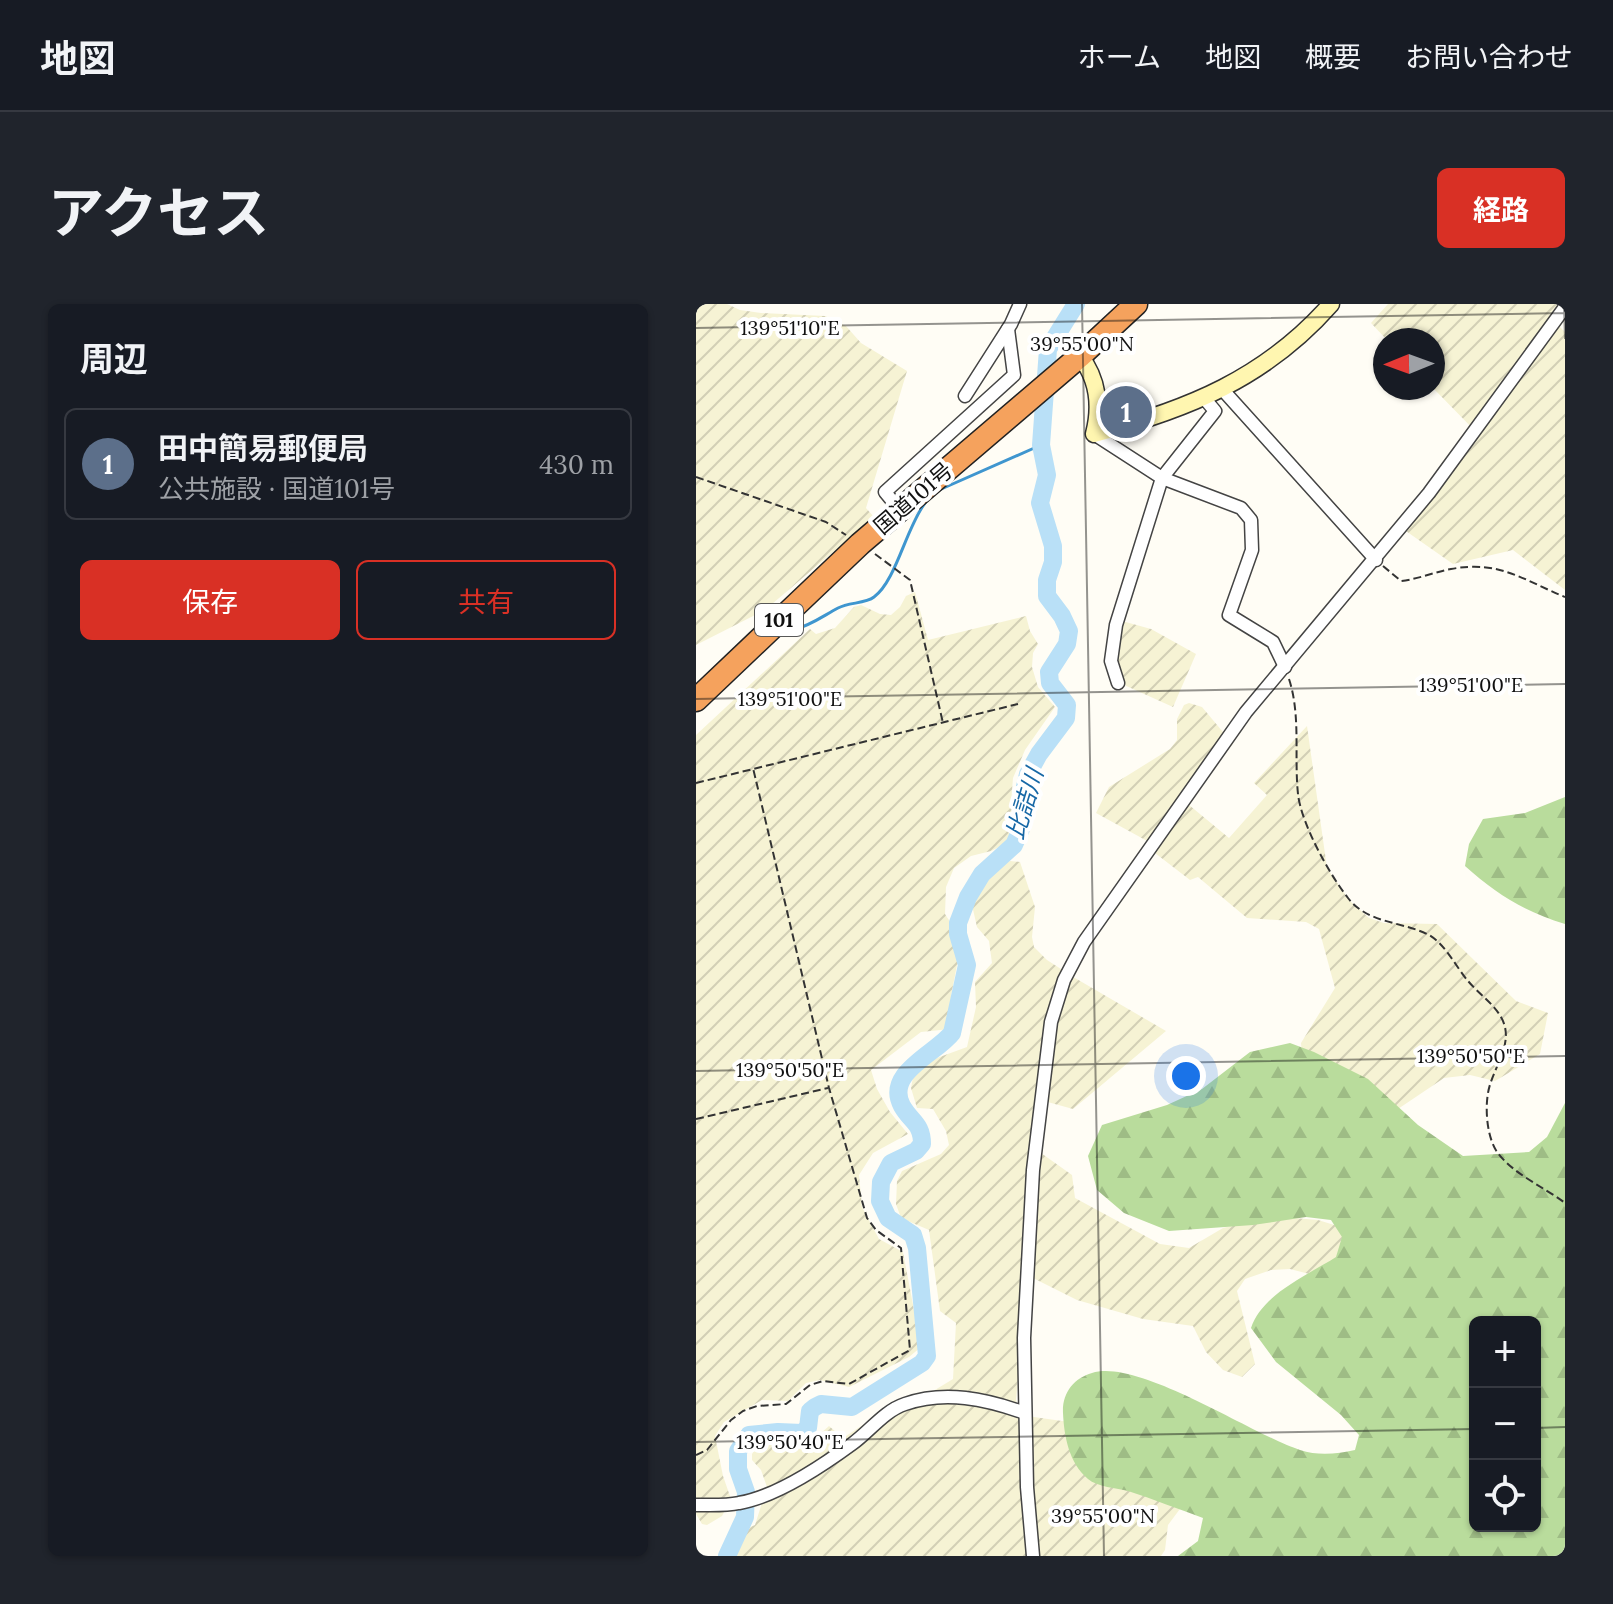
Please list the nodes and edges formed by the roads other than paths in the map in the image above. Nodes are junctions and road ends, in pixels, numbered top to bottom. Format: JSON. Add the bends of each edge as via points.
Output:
{"nodes":[{"id":1,"x":1020,"y":304,"type":"edge"},
{"id":2,"x":1136,"y":304,"type":"edge"},
{"id":3,"x":1331,"y":304,"type":"edge"},
{"id":4,"x":1565,"y":307,"type":"edge"},
{"id":5,"x":1008,"y":329,"type":"junction"},
{"id":6,"x":1080,"y":356,"type":"junction"},
{"id":7,"x":1222,"y":389,"type":"junction"},
{"id":8,"x":965,"y":396,"type":"dead end"},
{"id":9,"x":1204,"y":398,"type":"junction"},
{"id":10,"x":1094,"y":434,"type":"junction"},
{"id":11,"x":1162,"y":478,"type":"junction"},
{"id":12,"x":899,"y":509,"type":"junction"},
{"id":13,"x":1376,"y":560,"type":"junction"},
{"id":14,"x":1285,"y":667,"type":"junction"},
{"id":15,"x":1118,"y":683,"type":"dead end"},
{"id":16,"x":697,"y":697,"type":"edge"},
{"id":17,"x":1025,"y":1413,"type":"junction"},
{"id":18,"x":696,"y":1505,"type":"edge"},
{"id":19,"x":1033,"y":1556,"type":"edge"}],
"edges":[{"from":1,"to":5,"type":"street"},
{"from":2,"to":6,"type":"highway","name":"国道101号","number":"101"},
{"from":3,"to":7,"type":"street","via":[[1288,346]]},
{"from":4,"to":13,"type":"street"},
{"from":5,"to":8,"type":"street"},
{"from":5,"to":12,"type":"street","via":[[1014,375],[885,492]]},
{"from":6,"to":10,"type":"street","via":[[1091,370],[1098,398]]},
{"from":6,"to":12,"type":"highway","name":"国道101号","number":"101"},
{"from":7,"to":9,"type":"street"},
{"from":7,"to":13,"type":"street"},
{"from":9,"to":10,"type":"street"},
{"from":9,"to":11,"type":"street","via":[[1215,411]]},
{"from":10,"to":11,"type":"street"},
{"from":11,"to":14,"type":"street","via":[[1241,508],[1251,520],[1252,550],[1229,615],[1273,642]]},
{"from":11,"to":15,"type":"street","via":[[1116,625],[1111,661]]},
{"from":12,"to":16,"type":"highway","name":"国道101号","number":"101"},
{"from":13,"to":14,"type":"street"},
{"from":14,"to":17,"type":"street","via":[[1246,712],[1148,849],[1064,980],[1047,1046],[1033,1170]]},
{"from":17,"to":18,"type":"street","via":[[964,1396],[907,1403],[852,1444],[763,1496],[738,1504]]},
{"from":17,"to":19,"type":"street"}]}
